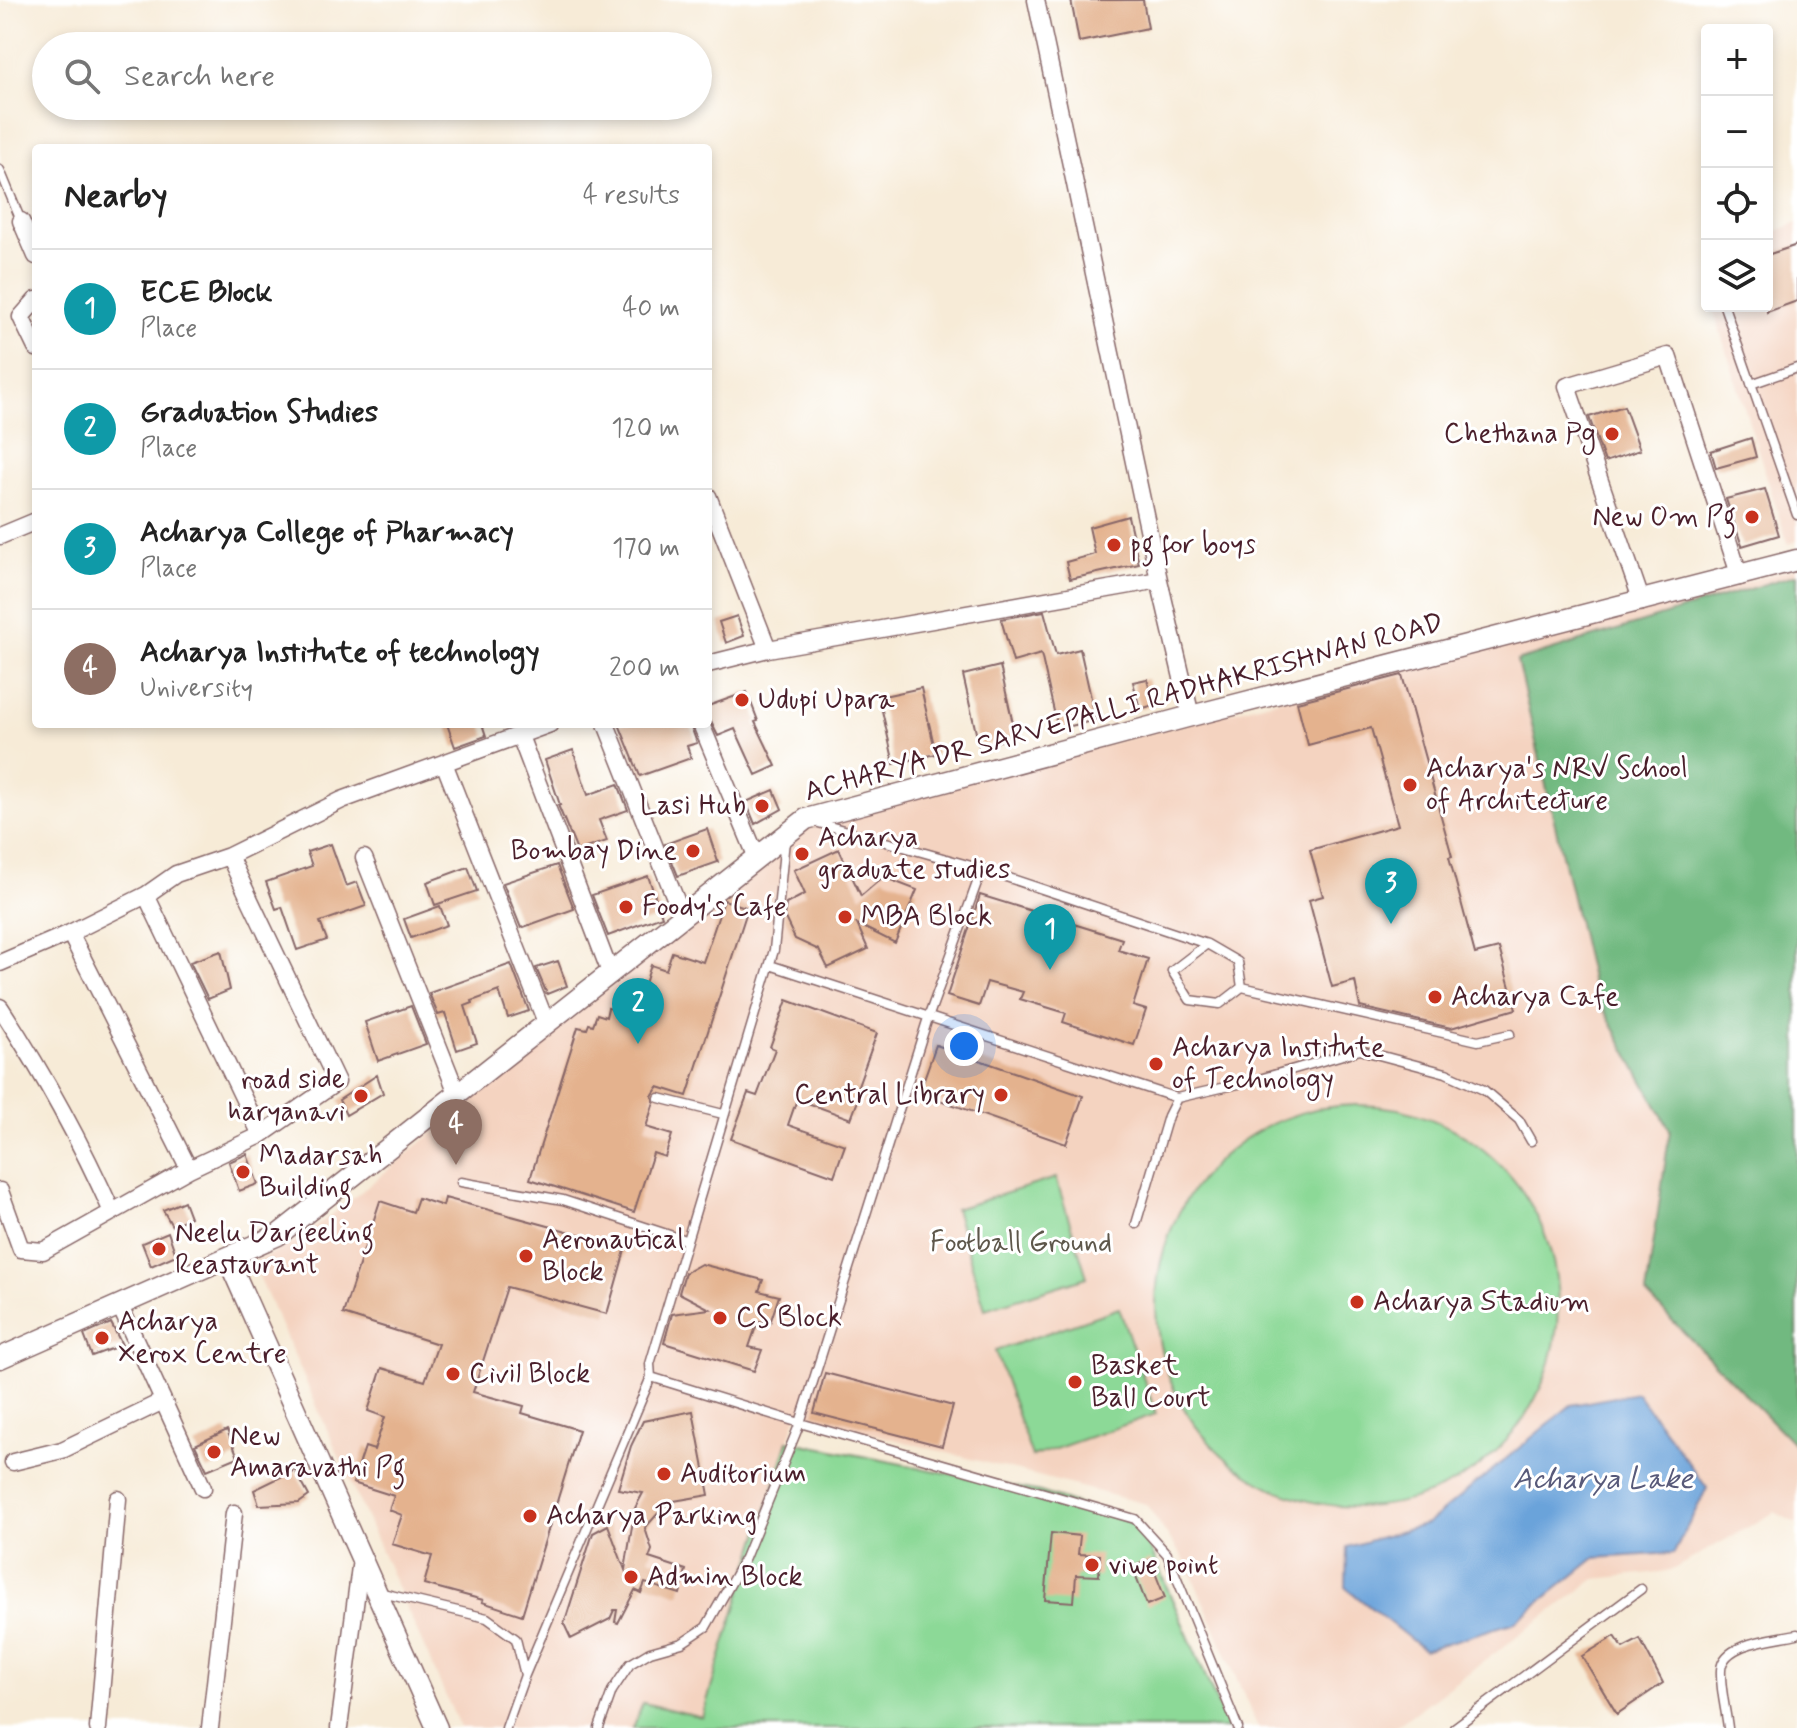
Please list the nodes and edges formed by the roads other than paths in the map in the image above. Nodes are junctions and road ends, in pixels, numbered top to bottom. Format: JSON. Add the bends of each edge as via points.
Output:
{"nodes":[{"id":1,"x":1036,"y":0,"type":"edge"},
{"id":2,"x":0,"y":170,"type":"edge"},
{"id":3,"x":21,"y":221,"type":"joint"},
{"id":4,"x":32,"y":247,"type":"edge"},
{"id":5,"x":32,"y":305,"type":"edge"},
{"id":6,"x":1726,"y":312,"type":"edge"},
{"id":7,"x":32,"y":340,"type":"edge"},
{"id":8,"x":1797,"y":368,"type":"edge"},
{"id":9,"x":1751,"y":384,"type":"junction"},
{"id":10,"x":712,"y":506,"type":"edge"},
{"id":11,"x":1797,"y":515,"type":"edge"},
{"id":12,"x":32,"y":523,"type":"edge"},
{"id":13,"x":0,"y":536,"type":"edge"},
{"id":14,"x":1797,"y":560,"type":"edge"},
{"id":15,"x":1740,"y":577,"type":"junction"},
{"id":16,"x":1159,"y":580,"type":"junction"},
{"id":17,"x":1642,"y":602,"type":"junction"},
{"id":18,"x":768,"y":649,"type":"junction"},
{"id":19,"x":712,"y":663,"type":"edge"},
{"id":20,"x":1191,"y":716,"type":"junction"},
{"id":21,"x":540,"y":728,"type":"edge"},
{"id":22,"x":608,"y":728,"type":"edge"},
{"id":23,"x":703,"y":728,"type":"edge"},
{"id":24,"x":520,"y":736,"type":"junction"},
{"id":25,"x":444,"y":763,"type":"junction"},
{"id":26,"x":806,"y":819,"type":"junction"},
{"id":27,"x":785,"y":836,"type":"junction"},
{"id":28,"x":229,"y":856,"type":"junction"},
{"id":29,"x":364,"y":858,"type":"dead end"},
{"id":30,"x":757,"y":858,"type":"junction"},
{"id":31,"x":982,"y":869,"type":"junction"},
{"id":32,"x":146,"y":895,"type":"junction"},
{"id":33,"x":683,"y":918,"type":"junction"},
{"id":34,"x":70,"y":933,"type":"junction"},
{"id":35,"x":1207,"y":944,"type":"junction"},
{"id":36,"x":0,"y":963,"type":"edge"},
{"id":37,"x":770,"y":965,"type":"junction"},
{"id":38,"x":611,"y":975,"type":"junction"},
{"id":39,"x":1242,"y":987,"type":"junction"},
{"id":40,"x":0,"y":1007,"type":"edge"},
{"id":41,"x":928,"y":1018,"type":"junction"},
{"id":42,"x":547,"y":1025,"type":"junction"},
{"id":43,"x":1510,"y":1034,"type":"dead end"},
{"id":44,"x":457,"y":1093,"type":"junction"},
{"id":45,"x":659,"y":1098,"type":"dead end"},
{"id":46,"x":1177,"y":1098,"type":"junction"},
{"id":47,"x":723,"y":1114,"type":"junction"},
{"id":48,"x":261,"y":1135,"type":"junction"},
{"id":49,"x":1531,"y":1141,"type":"dead end"},
{"id":50,"x":189,"y":1169,"type":"junction"},
{"id":51,"x":461,"y":1182,"type":"dead end"},
{"id":52,"x":0,"y":1191,"type":"edge"},
{"id":53,"x":112,"y":1212,"type":"junction"},
{"id":54,"x":1136,"y":1224,"type":"dead end"},
{"id":55,"x":685,"y":1240,"type":"junction"},
{"id":56,"x":228,"y":1259,"type":"junction"},
{"id":57,"x":119,"y":1304,"type":"junction"},
{"id":58,"x":0,"y":1358,"type":"edge"},
{"id":59,"x":651,"y":1377,"type":"junction"},
{"id":60,"x":163,"y":1401,"type":"junction"},
{"id":61,"x":800,"y":1423,"type":"junction"},
{"id":62,"x":13,"y":1462,"type":"dead end"},
{"id":63,"x":203,"y":1488,"type":"dead end"},
{"id":64,"x":118,"y":1499,"type":"dead end"},
{"id":65,"x":234,"y":1513,"type":"dead end"},
{"id":66,"x":362,"y":1558,"type":"junction"},
{"id":67,"x":1641,"y":1589,"type":"dead end"},
{"id":68,"x":377,"y":1592,"type":"junction"},
{"id":69,"x":1797,"y":1634,"type":"edge"},
{"id":70,"x":525,"y":1675,"type":"junction"},
{"id":71,"x":1468,"y":1724,"type":"edge"},
{"id":72,"x":98,"y":1728,"type":"edge"},
{"id":73,"x":210,"y":1728,"type":"edge"},
{"id":74,"x":339,"y":1728,"type":"edge"},
{"id":75,"x":437,"y":1728,"type":"edge"},
{"id":76,"x":506,"y":1728,"type":"edge"},
{"id":77,"x":599,"y":1728,"type":"edge"},
{"id":78,"x":1238,"y":1728,"type":"edge"},
{"id":79,"x":1454,"y":1728,"type":"edge"},
{"id":80,"x":1728,"y":1728,"type":"edge"}],
"edges":[{"from":1,"to":16,"type":"street"},
{"from":2,"to":3,"type":"lane"},
{"from":3,"to":4,"type":"street"},
{"from":5,"to":7,"type":"street","via":[[21,317]]},
{"from":6,"to":9,"type":"lane"},
{"from":8,"to":9,"type":"lane"},
{"from":9,"to":11,"type":"lane"},
{"from":10,"to":18,"type":"street"},
{"from":12,"to":13,"type":"street"},
{"from":14,"to":15,"type":"street","name":"ACHARYA DR SARVEPALLI RADHAKRISHNAN ROAD"},
{"from":15,"to":17,"type":"street","name":"ACHARYA DR SARVEPALLI RADHAKRISHNAN ROAD"},
{"from":15,"to":17,"type":"street","via":[[1668,356],[1567,386]]},
{"from":16,"to":18,"type":"street"},
{"from":16,"to":20,"type":"street"},
{"from":17,"to":20,"type":"street","name":"ACHARYA DR SARVEPALLI RADHAKRISHNAN ROAD"},
{"from":18,"to":19,"type":"street"},
{"from":20,"to":26,"type":"street","name":"ACHARYA DR SARVEPALLI RADHAKRISHNAN ROAD"},
{"from":21,"to":24,"type":"street"},
{"from":22,"to":33,"type":"street"},
{"from":23,"to":30,"type":"street"},
{"from":24,"to":25,"type":"street"},
{"from":24,"to":38,"type":"street"},
{"from":25,"to":28,"type":"street","via":[[342,800]]},
{"from":25,"to":42,"type":"street"},
{"from":26,"to":27,"type":"street","name":"ACHARYA DR SARVEPALLI RADHAKRISHNAN ROAD"},
{"from":26,"to":31,"type":"lane"},
{"from":27,"to":30,"type":"street","name":"ACHARYA DR SARVEPALLI RADHAKRISHNAN ROAD"},
{"from":27,"to":37,"type":"lane"},
{"from":28,"to":32,"type":"street","via":[[176,874]]},
{"from":28,"to":48,"type":"street","via":[[337,1082]]},
{"from":29,"to":44,"type":"street"},
{"from":30,"to":33,"type":"street","name":"ACHARYA DR SARVEPALLI RADHAKRISHNAN ROAD"},
{"from":31,"to":35,"type":"lane"},
{"from":31,"to":41,"type":"lane"},
{"from":32,"to":34,"type":"street"},
{"from":32,"to":48,"type":"street"},
{"from":33,"to":38,"type":"street","name":"ACHARYA DR SARVEPALLI RADHAKRISHNAN ROAD"},
{"from":34,"to":36,"type":"street"},
{"from":34,"to":50,"type":"street"},
{"from":35,"to":39,"type":"lane","via":[[1238,962]]},
{"from":35,"to":39,"type":"lane","via":[[1172,971],[1190,1000],[1220,1004]]},
{"from":37,"to":41,"type":"lane"},
{"from":37,"to":47,"type":"lane"},
{"from":38,"to":42,"type":"street","name":"ACHARYA DR SARVEPALLI RADHAKRISHNAN ROAD"},
{"from":39,"to":43,"type":"lane","via":[[1478,1041]]},
{"from":40,"to":53,"type":"street","via":[[86,1153]]},
{"from":41,"to":46,"type":"lane"},
{"from":41,"to":61,"type":"lane"},
{"from":42,"to":44,"type":"street","name":"ACHARYA DR SARVEPALLI RADHAKRISHNAN ROAD"},
{"from":44,"to":56,"type":"street","name":"ACHARYA DR SARVEPALLI RADHAKRISHNAN ROAD","via":[[278,1235]]},
{"from":45,"to":47,"type":"lane"},
{"from":46,"to":49,"type":"lane","via":[[1360,1050],[1446,1073],[1484,1090],[1519,1120]]},
{"from":46,"to":54,"type":"lane"},
{"from":47,"to":55,"type":"lane"},
{"from":48,"to":50,"type":"street"},
{"from":50,"to":53,"type":"street"},
{"from":51,"to":55,"type":"lane","via":[[563,1200]]},
{"from":52,"to":53,"type":"street","via":[[21,1249],[43,1251]]},
{"from":55,"to":59,"type":"lane","via":[[650,1364]]},
{"from":56,"to":57,"type":"street","name":"ACHARYA DR SARVEPALLI RADHAKRISHNAN ROAD"},
{"from":56,"to":66,"type":"street"},
{"from":57,"to":58,"type":"street","name":"ACHARYA DR SARVEPALLI RADHAKRISHNAN ROAD"},
{"from":57,"to":60,"type":"street"},
{"from":59,"to":61,"type":"lane"},
{"from":59,"to":70,"type":"lane"},
{"from":60,"to":62,"type":"street","via":[[62,1450]]},
{"from":60,"to":63,"type":"street"},
{"from":61,"to":77,"type":"lane","via":[[745,1558],[706,1627],[630,1664],[612,1691]]},
{"from":61,"to":78,"type":"lane","via":[[1135,1519],[1167,1554]]},
{"from":64,"to":72,"type":"street"},
{"from":65,"to":73,"type":"street"},
{"from":66,"to":68,"type":"street"},
{"from":66,"to":74,"type":"street"},
{"from":67,"to":71,"type":"lane"},
{"from":68,"to":70,"type":"lane","via":[[487,1618],[516,1639]]},
{"from":68,"to":75,"type":"street"},
{"from":69,"to":80,"type":"lane","via":[[1740,1647],[1726,1656],[1721,1668]]},
{"from":70,"to":76,"type":"lane"},
{"from":71,"to":79,"type":"lane"}]}
